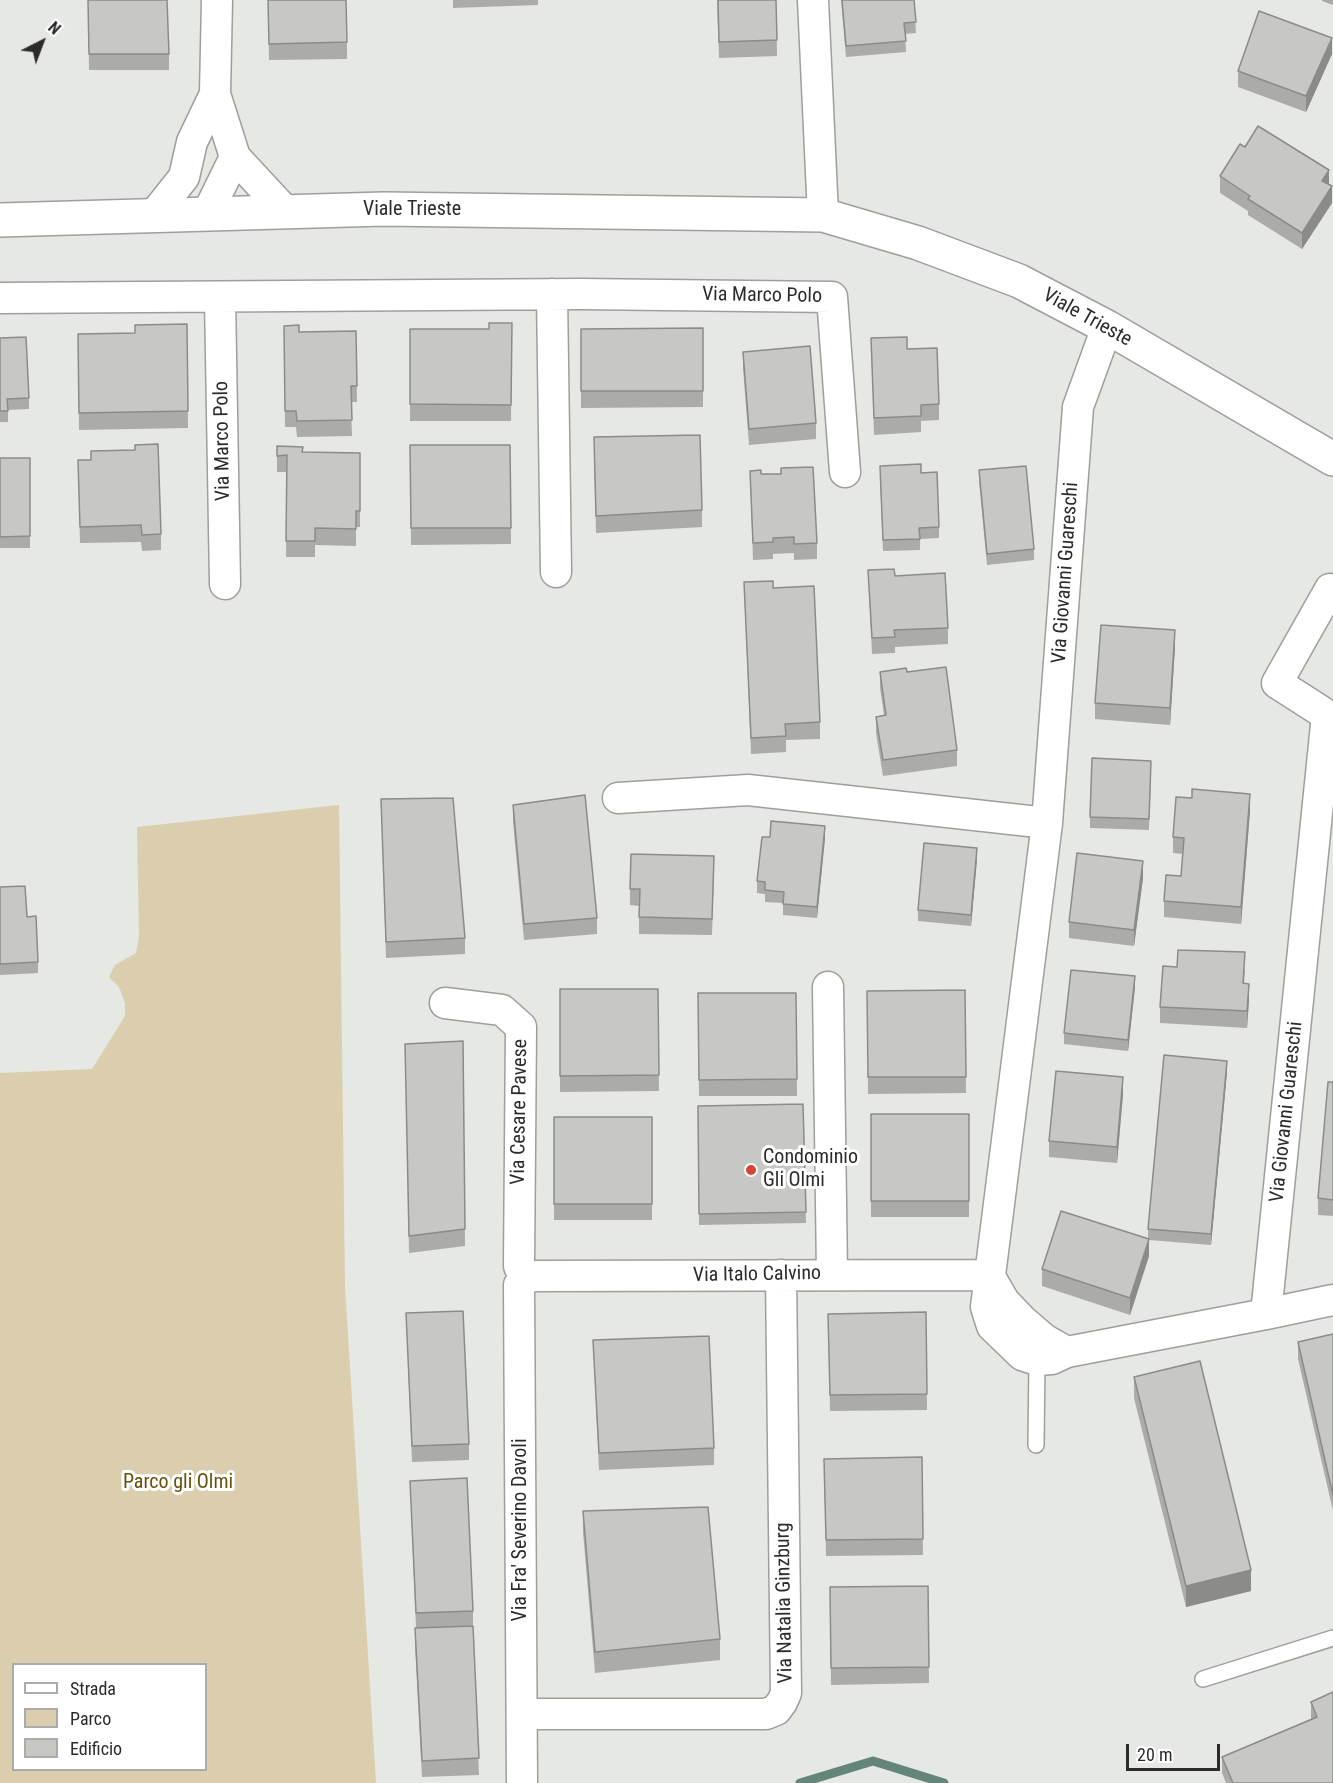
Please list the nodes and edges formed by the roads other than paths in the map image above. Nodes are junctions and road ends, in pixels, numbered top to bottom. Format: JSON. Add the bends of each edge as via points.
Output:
{"nodes":[{"id":1,"x":217,"y":0,"type":"edge"},
{"id":2,"x":813,"y":0,"type":"edge"},
{"id":3,"x":215,"y":94,"type":"junction"},
{"id":4,"x":235,"y":157,"type":"junction"},
{"id":5,"x":184,"y":177,"type":"junction"},
{"id":6,"x":286,"y":212,"type":"junction"},
{"id":7,"x":207,"y":214,"type":"junction"},
{"id":8,"x":824,"y":215,"type":"junction"},
{"id":9,"x":153,"y":216,"type":"junction"},
{"id":10,"x":0,"y":220,"type":"edge"},
{"id":11,"x":552,"y":294,"type":"junction"},
{"id":12,"x":0,"y":298,"type":"edge"},
{"id":13,"x":220,"y":298,"type":"junction"},
{"id":14,"x":1107,"y":327,"type":"junction"},
{"id":15,"x":1333,"y":459,"type":"edge"},
{"id":16,"x":845,"y":472,"type":"dead end"},
{"id":17,"x":556,"y":572,"type":"dead end"},
{"id":18,"x":225,"y":584,"type":"dead end"},
{"id":19,"x":1330,"y":589,"type":"dead end"},
{"id":20,"x":1330,"y":717,"type":"edge"},
{"id":21,"x":618,"y":798,"type":"dead end"},
{"id":22,"x":1047,"y":823,"type":"junction"},
{"id":23,"x":828,"y":987,"type":"dead end"},
{"id":24,"x":445,"y":1003,"type":"dead end"},
{"id":25,"x":832,"y":1274,"type":"junction"},
{"id":26,"x":781,"y":1275,"type":"junction"},
{"id":27,"x":989,"y":1275,"type":"junction"},
{"id":28,"x":525,"y":1278,"type":"junction"},
{"id":29,"x":1333,"y":1300,"type":"edge"},
{"id":30,"x":1266,"y":1314,"type":"junction"},
{"id":31,"x":1067,"y":1353,"type":"junction"},
{"id":32,"x":1036,"y":1360,"type":"junction"},
{"id":33,"x":1036,"y":1445,"type":"dead end"},
{"id":34,"x":1333,"y":1638,"type":"edge"},
{"id":35,"x":1203,"y":1678,"type":"dead end"},
{"id":36,"x":523,"y":1714,"type":"junction"},
{"id":37,"x":522,"y":1783,"type":"edge"}],
"edges":[{"from":1,"to":3,"type":"street"},
{"from":2,"to":8,"type":"street"},
{"from":3,"to":4,"type":"street"},
{"from":3,"to":5,"type":"street","via":[[192,142]]},
{"from":4,"to":6,"type":"street"},
{"from":4,"to":7,"type":"street"},
{"from":5,"to":7,"type":"street"},
{"from":5,"to":9,"type":"street"},
{"from":6,"to":7,"type":"main road","name":"Viale Trieste"},
{"from":6,"to":8,"type":"main road","name":"Viale Trieste","via":[[384,209]]},
{"from":7,"to":9,"type":"main road","name":"Viale Trieste"},
{"from":8,"to":14,"type":"main road","name":"Viale Trieste","via":[[918,243],[1019,281]]},
{"from":9,"to":10,"type":"main road","name":"Viale Trieste"},
{"from":11,"to":13,"type":"street","name":"Via Marco Polo"},
{"from":11,"to":16,"type":"street","name":"Via Marco Polo","via":[[832,297]]},
{"from":11,"to":17,"type":"street"},
{"from":12,"to":13,"type":"street","name":"Via Marco Polo"},
{"from":13,"to":18,"type":"street","name":"Via Marco Polo"},
{"from":14,"to":15,"type":"main road","name":"Viale Trieste"},
{"from":14,"to":22,"type":"street","name":"Via Giovanni Guareschi","via":[[1078,407]]},
{"from":19,"to":20,"type":"street","via":[[1277,683]]},
{"from":20,"to":30,"type":"street","name":"Via Giovanni Guareschi"},
{"from":21,"to":22,"type":"street","via":[[748,790]]},
{"from":22,"to":27,"type":"street","name":"Via Giovanni Guareschi"},
{"from":23,"to":25,"type":"street"},
{"from":24,"to":28,"type":"street","name":"Via Cesare Pavese","via":[[502,1010],[521,1027],[519,1266]]},
{"from":25,"to":26,"type":"street","name":"Via Italo Calvino"},
{"from":25,"to":27,"type":"street","name":"Via Italo Calvino"},
{"from":26,"to":28,"type":"street","name":"Via Italo Calvino"},
{"from":26,"to":36,"type":"street","name":"Via Natalia Ginzburg","via":[[786,1693],[782,1702],[766,1714]]},
{"from":27,"to":31,"type":"street","via":[[1023,1321]]},
{"from":27,"to":32,"type":"street","name":"Via Giovanni Guareschi","via":[[986,1307],[992,1326],[1022,1355]]},
{"from":28,"to":36,"type":"street","name":"Via Fra' Severino Davoli","via":[[519,1285]]},
{"from":29,"to":30,"type":"street"},
{"from":30,"to":31,"type":"street"},
{"from":31,"to":32,"type":"street"},
{"from":32,"to":33,"type":"lane"},
{"from":34,"to":35,"type":"lane"},
{"from":36,"to":37,"type":"street","name":"Via Fra' Severino Davoli"}]}
